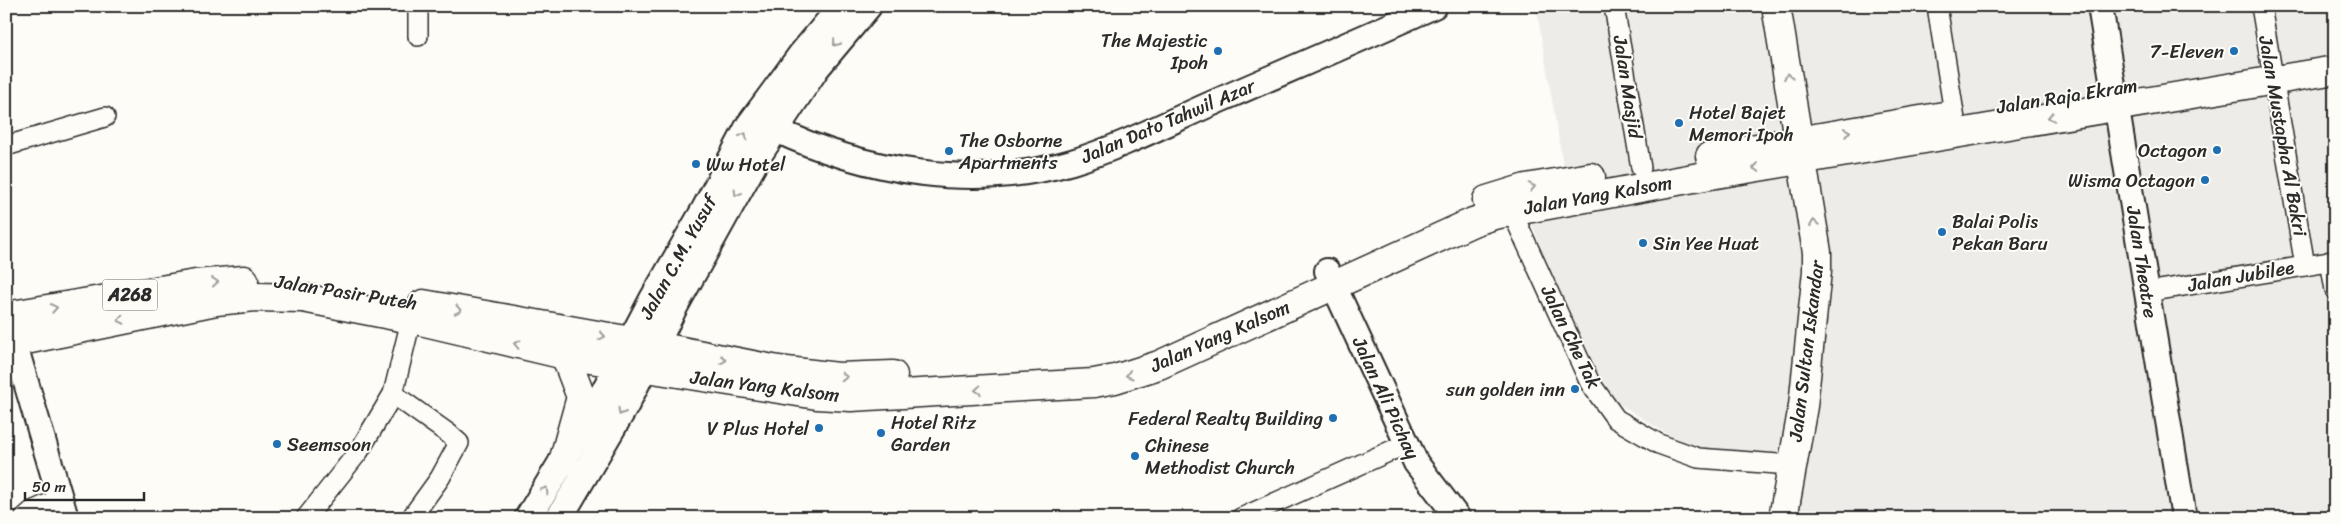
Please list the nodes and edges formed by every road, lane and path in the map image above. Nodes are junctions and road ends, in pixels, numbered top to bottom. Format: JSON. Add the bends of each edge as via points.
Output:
{"nodes":[{"id":1,"x":418,"y":6,"type":"edge"},
{"id":2,"x":842,"y":6,"type":"edge"},
{"id":3,"x":868,"y":6,"type":"edge"},
{"id":4,"x":1434,"y":6,"type":"edge"},
{"id":5,"x":1614,"y":6,"type":"edge"},
{"id":6,"x":1776,"y":6,"type":"edge"},
{"id":7,"x":1938,"y":6,"type":"edge"},
{"id":8,"x":2100,"y":6,"type":"edge"},
{"id":9,"x":2261,"y":6,"type":"edge"},
{"id":10,"x":418,"y":36,"type":"dead end"},
{"id":11,"x":2335,"y":53,"type":"edge"},
{"id":12,"x":2335,"y":70,"type":"edge"},
{"id":13,"x":2272,"y":71,"type":"junction"},
{"id":14,"x":2115,"y":97,"type":"junction"},
{"id":15,"x":105,"y":118,"type":"dead end"},
{"id":16,"x":1956,"y":124,"type":"junction"},
{"id":17,"x":774,"y":129,"type":"junction"},
{"id":18,"x":6,"y":146,"type":"edge"},
{"id":19,"x":1801,"y":151,"type":"junction"},
{"id":20,"x":1641,"y":168,"type":"junction"},
{"id":21,"x":1508,"y":202,"type":"junction"},
{"id":22,"x":2332,"y":261,"type":"edge"},
{"id":23,"x":2305,"y":266,"type":"junction"},
{"id":24,"x":1331,"y":278,"type":"junction"},
{"id":25,"x":2335,"y":290,"type":"edge"},
{"id":26,"x":2147,"y":292,"type":"junction"},
{"id":27,"x":413,"y":311,"type":"junction"},
{"id":28,"x":8,"y":330,"type":"edge"},
{"id":29,"x":565,"y":355,"type":"junction"},
{"id":30,"x":637,"y":355,"type":"junction"},
{"id":31,"x":393,"y":394,"type":"junction"},
{"id":32,"x":1406,"y":444,"type":"junction"},
{"id":33,"x":562,"y":462,"type":"junction"},
{"id":34,"x":1791,"y":465,"type":"junction"},
{"id":35,"x":62,"y":508,"type":"edge"},
{"id":36,"x":24,"y":518,"type":"edge"},
{"id":37,"x":306,"y":518,"type":"edge"},
{"id":38,"x":411,"y":518,"type":"edge"},
{"id":39,"x":528,"y":518,"type":"edge"},
{"id":40,"x":559,"y":518,"type":"edge"},
{"id":41,"x":1241,"y":518,"type":"edge"},
{"id":42,"x":1458,"y":518,"type":"edge"},
{"id":43,"x":1783,"y":518,"type":"edge"},
{"id":44,"x":2184,"y":518,"type":"edge"}],
"edges":[{"from":1,"to":10,"type":"street"},
{"from":30,"to":2,"type":"main road","name":"Jalan C.M. Yusuf","one_way":true,"via":[[750,126],[802,54]]},
{"from":3,"to":17,"type":"main road","name":"Jalan C.M. Yusuf","one_way":true,"via":[[816,68]]},
{"from":4,"to":17,"type":"street","name":"Jalan Dato Tahwil Azar","via":[[1100,153],[1041,169],[970,175],[889,169]]},
{"from":5,"to":20,"type":"street","name":"Jalan Masjid"},
{"from":19,"to":6,"type":"main road","name":"Jalan Sultan Iskandar","one_way":true},
{"from":7,"to":16,"type":"street"},
{"from":8,"to":14,"type":"street","name":"Jalan Theatre"},
{"from":9,"to":13,"type":"street","name":"Jalan Mustapha Al Bakri"},
{"from":11,"to":13,"type":"main road","name":"Jalan Raja Ekram"},
{"from":12,"to":13,"type":"main road","name":"Jalan Raja Ekram"},
{"from":13,"to":14,"type":"main road","name":"Jalan Raja Ekram"},
{"from":13,"to":23,"type":"street","name":"Jalan Mustapha Al Bakri"},
{"from":14,"to":16,"type":"main road","name":"Jalan Raja Ekram"},
{"from":14,"to":26,"type":"street","name":"Jalan Theatre"},
{"from":15,"to":18,"type":"street"},
{"from":16,"to":19,"type":"main road","name":"Jalan Raja Ekram"},
{"from":17,"to":30,"type":"main road","name":"Jalan C.M. Yusuf","one_way":true,"via":[[714,234]]},
{"from":19,"to":20,"type":"main road","name":"Jalan Yang Kalsom"},
{"from":19,"to":21,"type":"main road","name":"Jalan Yang Kalsom","one_way":true},
{"from":34,"to":19,"type":"main road","name":"Jalan Sultan Iskandar","one_way":true,"via":[[1803,406],[1818,271],[1816,235]]},
{"from":21,"to":20,"type":"main road","name":"Jalan Yang Kalsom","one_way":true,"via":[[1526,188]]},
{"from":21,"to":24,"type":"main road","name":"Jalan Yang Kalsom","via":[[1483,201]]},
{"from":21,"to":34,"type":"street","name":"Jalan Che Tak","via":[[1590,383],[1616,419],[1659,444],[1698,458]]},
{"from":22,"to":23,"type":"street","name":"Jalan Jubilee"},
{"from":22,"to":25,"type":"street"},
{"from":23,"to":26,"type":"street","name":"Jalan Jubilee"},
{"from":24,"to":30,"type":"main road","name":"Jalan Yang Kalsom","via":[[1136,373],[1094,383],[1026,378],[846,397],[774,390]]},
{"from":24,"to":32,"type":"street","name":"Jalan Ali Pichay"},
{"from":26,"to":44,"type":"street","name":"Jalan Theatre"},
{"from":27,"to":28,"type":"main road","name":"Jalan Pasir Puteh","number":"A268","via":[[303,298],[255,298]]},
{"from":29,"to":27,"type":"main road","name":"Jalan Pasir Puteh","number":"A268","one_way":true},
{"from":27,"to":30,"type":"main road","name":"Jalan Pasir Puteh","number":"A268","one_way":true},
{"from":27,"to":31,"type":"street"},
{"from":28,"to":35,"type":"street"},
{"from":29,"to":30,"type":"main road","name":"Jalan Pasir Puteh","number":"A268"},
{"from":29,"to":33,"type":"main road","via":[[581,397]]},
{"from":30,"to":33,"type":"main road","name":"Jalan C.M. Yusuf"},
{"from":30,"to":40,"type":"main road","name":"Jalan C.M. Yusuf","one_way":true},
{"from":31,"to":37,"type":"street","via":[[359,450]]},
{"from":31,"to":38,"type":"street","via":[[450,434],[459,444],[440,478]]},
{"from":32,"to":41,"type":"street"},
{"from":32,"to":42,"type":"street","name":"Jalan Ali Pichay","via":[[1428,480]]},
{"from":39,"to":33,"type":"main road","name":"Jalan C.M. Yusuf","one_way":true},
{"from":34,"to":43,"type":"main road","name":"Jalan Sultan Iskandar"},
{"from":35,"to":36,"type":"street","via":[[32,511]]}]}
